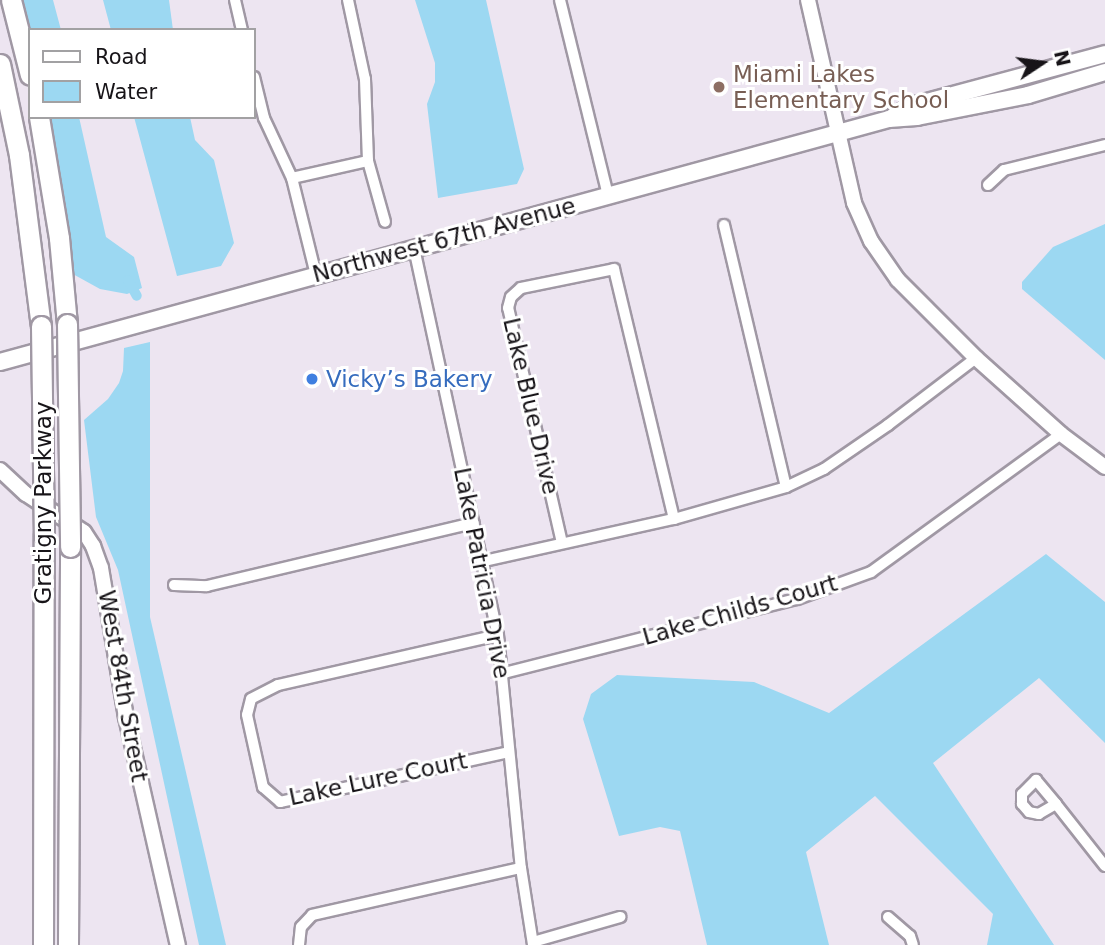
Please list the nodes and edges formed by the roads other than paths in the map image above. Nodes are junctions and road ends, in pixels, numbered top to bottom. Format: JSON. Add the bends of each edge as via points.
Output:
{"nodes":[{"id":1,"x":11,"y":0,"type":"edge"},
{"id":2,"x":235,"y":0,"type":"edge"},
{"id":3,"x":348,"y":0,"type":"edge"},
{"id":4,"x":560,"y":0,"type":"edge"},
{"id":5,"x":808,"y":0,"type":"edge"},
{"id":6,"x":242,"y":28,"type":"edge"},
{"id":7,"x":1105,"y":54,"type":"edge"},
{"id":8,"x":0,"y":64,"type":"edge"},
{"id":9,"x":28,"y":67,"type":"edge"},
{"id":10,"x":1105,"y":72,"type":"edge"},
{"id":11,"x":256,"y":85,"type":"edge"},
{"id":12,"x":39,"y":119,"type":"edge"},
{"id":13,"x":889,"y":119,"type":"junction"},
{"id":14,"x":836,"y":133,"type":"junction"},
{"id":15,"x":1105,"y":145,"type":"edge"},
{"id":16,"x":368,"y":161,"type":"junction"},
{"id":17,"x":292,"y":178,"type":"junction"},
{"id":18,"x":988,"y":185,"type":"dead end"},
{"id":19,"x":608,"y":195,"type":"junction"},
{"id":20,"x":385,"y":222,"type":"dead end"},
{"id":21,"x":724,"y":225,"type":"dead end"},
{"id":22,"x":414,"y":248,"type":"junction"},
{"id":23,"x":316,"y":275,"type":"junction"},
{"id":24,"x":976,"y":358,"type":"junction"},
{"id":25,"x":0,"y":362,"type":"edge"},
{"id":26,"x":1061,"y":434,"type":"junction"},
{"id":27,"x":1105,"y":467,"type":"edge"},
{"id":28,"x":0,"y":470,"type":"edge"},
{"id":29,"x":786,"y":487,"type":"junction"},
{"id":30,"x":674,"y":520,"type":"junction"},
{"id":31,"x":474,"y":523,"type":"junction"},
{"id":32,"x":562,"y":543,"type":"junction"},
{"id":33,"x":484,"y":561,"type":"junction"},
{"id":34,"x":174,"y":585,"type":"dead end"},
{"id":35,"x":498,"y":635,"type":"junction"},
{"id":36,"x":504,"y":673,"type":"junction"},
{"id":37,"x":509,"y":751,"type":"junction"},
{"id":38,"x":1056,"y":804,"type":"junction"},
{"id":39,"x":1105,"y":866,"type":"edge"},
{"id":40,"x":521,"y":868,"type":"junction"},
{"id":41,"x":620,"y":917,"type":"dead end"},
{"id":42,"x":888,"y":917,"type":"dead end"},
{"id":43,"x":533,"y":943,"type":"edge"},
{"id":44,"x":43,"y":945,"type":"edge"},
{"id":45,"x":68,"y":945,"type":"edge"},
{"id":46,"x":178,"y":945,"type":"edge"},
{"id":47,"x":299,"y":945,"type":"edge"},
{"id":48,"x":913,"y":945,"type":"edge"}],
"edges":[{"from":1,"to":9,"type":"highway"},
{"from":2,"to":6,"type":"street"},
{"from":3,"to":16,"type":"street","via":[[365,79]]},
{"from":4,"to":19,"type":"street"},
{"from":5,"to":14,"type":"street"},
{"from":7,"to":13,"type":"main road","name":"Northwest 67th Avenue","via":[[916,105]]},
{"from":8,"to":44,"type":"highway","name":"Gratigny Parkway","bridge":true,"via":[[19,155],[41,326]]},
{"from":10,"to":13,"type":"main road","name":"Northwest 67th Avenue","via":[[1028,95]]},
{"from":11,"to":17,"type":"street","via":[[264,118]]},
{"from":12,"to":45,"type":"highway","name":"Gratigny Parkway","bridge":true,"via":[[59,237],[67,324]]},
{"from":13,"to":14,"type":"main road","name":"Northwest 67th Avenue"},
{"from":14,"to":19,"type":"main road","name":"Northwest 67th Avenue"},
{"from":14,"to":24,"type":"street","via":[[853,203],[871,241],[898,280]]},
{"from":15,"to":18,"type":"street","via":[[1004,170]]},
{"from":16,"to":17,"type":"street"},
{"from":16,"to":20,"type":"street"},
{"from":17,"to":23,"type":"street"},
{"from":19,"to":22,"type":"main road","name":"Northwest 67th Avenue"},
{"from":21,"to":29,"type":"street"},
{"from":22,"to":23,"type":"main road","name":"Northwest 67th Avenue"},
{"from":22,"to":31,"type":"street","name":"Lake Patricia Drive"},
{"from":23,"to":25,"type":"main road","name":"Northwest 67th Avenue"},
{"from":24,"to":26,"type":"street"},
{"from":24,"to":29,"type":"street","via":[[824,469]]},
{"from":26,"to":27,"type":"street"},
{"from":26,"to":36,"type":"street","name":"Lake Childs Court","via":[[870,572],[797,599]]},
{"from":28,"to":46,"type":"street","name":"West 84th Street","via":[[26,494],[84,532],[102,568],[128,730]]},
{"from":29,"to":30,"type":"street"},
{"from":30,"to":32,"type":"street"},
{"from":30,"to":32,"type":"street","name":"Lake Blue Drive","via":[[614,269],[521,288],[511,297],[509,308]]},
{"from":31,"to":33,"type":"street","name":"Lake Patricia Drive"},
{"from":31,"to":34,"type":"street","via":[[207,586]]},
{"from":32,"to":33,"type":"street"},
{"from":33,"to":35,"type":"street","name":"Lake Patricia Drive"},
{"from":35,"to":36,"type":"street","name":"Lake Patricia Drive"},
{"from":35,"to":37,"type":"street","name":"Lake Lure Court","via":[[278,685],[251,699],[247,715],[263,787],[281,802]]},
{"from":36,"to":37,"type":"street","name":"Lake Patricia Drive"},
{"from":37,"to":40,"type":"street","name":"Lake Patricia Drive"},
{"from":38,"to":38,"type":"street","via":[[1036,780],[1022,794],[1022,804],[1029,812],[1039,814]]},
{"from":38,"to":39,"type":"street"},
{"from":40,"to":43,"type":"street","name":"Lake Patricia Drive"},
{"from":40,"to":47,"type":"street","via":[[312,915],[301,927]]},
{"from":41,"to":43,"type":"street","name":"Lake Patricia Drive"},
{"from":42,"to":48,"type":"street","via":[[910,936]]}]}
